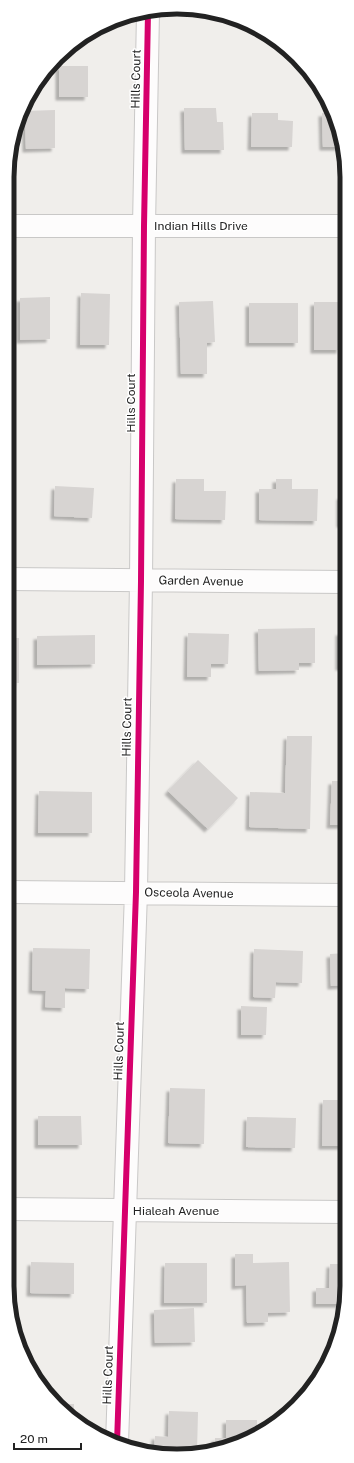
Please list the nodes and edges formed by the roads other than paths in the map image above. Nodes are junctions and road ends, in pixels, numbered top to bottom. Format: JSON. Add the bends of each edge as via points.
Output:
{"nodes":[{"id":1,"x":148,"y":16,"type":"edge"},
{"id":2,"x":14,"y":226,"type":"edge"},
{"id":3,"x":144,"y":226,"type":"junction"},
{"id":4,"x":340,"y":226,"type":"edge"},
{"id":5,"x":14,"y":579,"type":"edge"},
{"id":6,"x":141,"y":580,"type":"junction"},
{"id":7,"x":340,"y":582,"type":"edge"},
{"id":8,"x":14,"y":892,"type":"edge"},
{"id":9,"x":136,"y":892,"type":"junction"},
{"id":10,"x":340,"y":895,"type":"edge"},
{"id":11,"x":14,"y":1209,"type":"edge"},
{"id":12,"x":125,"y":1210,"type":"junction"},
{"id":13,"x":340,"y":1212,"type":"edge"},
{"id":14,"x":117,"y":1438,"type":"edge"}],
"edges":[{"from":1,"to":3,"type":"street","name":"Hills Court"},
{"from":2,"to":3,"type":"street","name":"Indian Hills Drive"},
{"from":3,"to":4,"type":"street","name":"Indian Hills Drive"},
{"from":3,"to":6,"type":"street","name":"Hills Court"},
{"from":5,"to":6,"type":"street","name":"Garden Avenue"},
{"from":6,"to":7,"type":"street","name":"Garden Avenue"},
{"from":6,"to":9,"type":"street","name":"Hills Court"},
{"from":8,"to":9,"type":"street","name":"Osceola Avenue"},
{"from":9,"to":10,"type":"street","name":"Osceola Avenue"},
{"from":9,"to":12,"type":"street","name":"Hills Court"},
{"from":11,"to":12,"type":"street","name":"Hialeah Avenue"},
{"from":12,"to":13,"type":"street","name":"Hialeah Avenue"},
{"from":12,"to":14,"type":"street","name":"Hills Court"}]}
